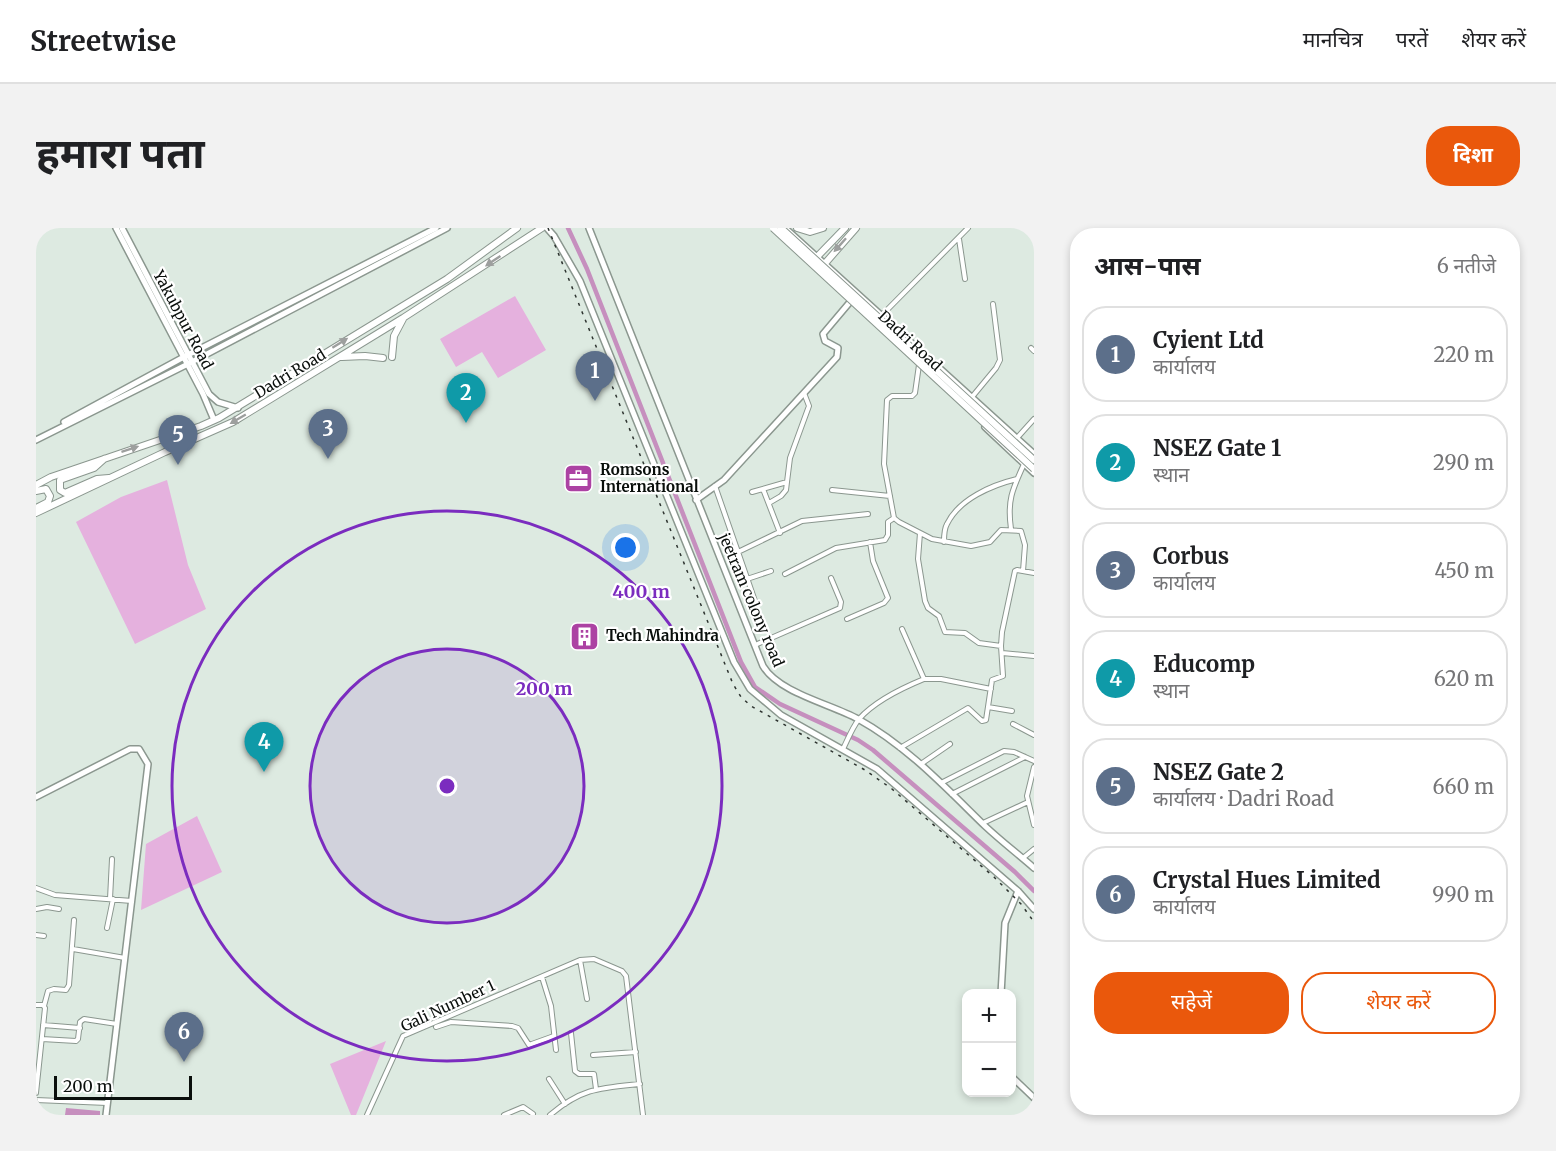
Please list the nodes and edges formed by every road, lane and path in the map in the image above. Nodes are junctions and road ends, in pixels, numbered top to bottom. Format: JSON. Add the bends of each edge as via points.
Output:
{"nodes":[{"id":1,"x":116,"y":228,"type":"edge"},
{"id":2,"x":122,"y":228,"type":"edge"},
{"id":3,"x":436,"y":228,"type":"edge"},
{"id":4,"x":447,"y":228,"type":"edge"},
{"id":5,"x":517,"y":228,"type":"edge"},
{"id":6,"x":542,"y":228,"type":"edge"},
{"id":7,"x":547,"y":228,"type":"edge"},
{"id":8,"x":589,"y":228,"type":"edge"},
{"id":9,"x":771,"y":228,"type":"edge"},
{"id":10,"x":781,"y":228,"type":"edge"},
{"id":11,"x":785,"y":228,"type":"edge"},
{"id":12,"x":797,"y":228,"type":"edge"},
{"id":13,"x":823,"y":228,"type":"edge"},
{"id":14,"x":845,"y":228,"type":"edge"},
{"id":15,"x":856,"y":228,"type":"edge"},
{"id":16,"x":968,"y":228,"type":"edge"},
{"id":17,"x":959,"y":238,"type":"junction"},
{"id":18,"x":817,"y":256,"type":"junction"},
{"id":19,"x":825,"y":262,"type":"junction"},
{"id":20,"x":810,"y":264,"type":"junction"},
{"id":21,"x":818,"y":272,"type":"junction"},
{"id":22,"x":964,"y":279,"type":"dead end"},
{"id":23,"x":850,"y":302,"type":"junction"},
{"id":24,"x":993,"y":304,"type":"dead end"},
{"id":25,"x":882,"y":315,"type":"junction"},
{"id":26,"x":403,"y":318,"type":"junction"},
{"id":27,"x":874,"y":324,"type":"junction"},
{"id":28,"x":185,"y":357,"type":"junction"},
{"id":29,"x":340,"y":357,"type":"junction"},
{"id":30,"x":392,"y":357,"type":"dead end"},
{"id":31,"x":384,"y":358,"type":"dead end"},
{"id":32,"x":189,"y":363,"type":"junction"},
{"id":33,"x":919,"y":365,"type":"junction"},
{"id":34,"x":804,"y":393,"type":"junction"},
{"id":35,"x":972,"y":397,"type":"junction"},
{"id":36,"x":238,"y":408,"type":"junction"},
{"id":37,"x":1034,"y":419,"type":"edge"},
{"id":38,"x":214,"y":420,"type":"junction"},
{"id":39,"x":36,"y":438,"type":"edge"},
{"id":40,"x":1017,"y":438,"type":"junction"},
{"id":41,"x":1034,"y":454,"type":"edge"},
{"id":42,"x":106,"y":457,"type":"junction"},
{"id":43,"x":1034,"y":460,"type":"edge"},
{"id":44,"x":1024,"y":464,"type":"junction"},
{"id":45,"x":1033,"y":469,"type":"edge"},
{"id":46,"x":112,"y":477,"type":"junction"},
{"id":47,"x":1017,"y":479,"type":"junction"},
{"id":48,"x":787,"y":482,"type":"junction"},
{"id":49,"x":36,"y":485,"type":"edge"},
{"id":50,"x":715,"y":486,"type":"junction"},
{"id":51,"x":763,"y":489,"type":"junction"},
{"id":52,"x":832,"y":490,"type":"dead end"},
{"id":53,"x":36,"y":491,"type":"edge"},
{"id":54,"x":752,"y":492,"type":"dead end"},
{"id":55,"x":890,"y":496,"type":"junction"},
{"id":56,"x":696,"y":500,"type":"junction"},
{"id":57,"x":768,"y":503,"type":"junction"},
{"id":58,"x":36,"y":508,"type":"edge"},
{"id":59,"x":36,"y":513,"type":"edge"},
{"id":60,"x":868,"y":514,"type":"dead end"},
{"id":61,"x":894,"y":518,"type":"junction"},
{"id":62,"x":1011,"y":529,"type":"junction"},
{"id":63,"x":780,"y":532,"type":"junction"},
{"id":64,"x":920,"y":533,"type":"junction"},
{"id":65,"x":870,"y":542,"type":"junction"},
{"id":66,"x":944,"y":542,"type":"junction"},
{"id":67,"x":738,"y":552,"type":"junction"},
{"id":68,"x":771,"y":571,"type":"dead end"},
{"id":69,"x":1023,"y":571,"type":"junction"},
{"id":70,"x":1034,"y":573,"type":"edge"},
{"id":71,"x":785,"y":574,"type":"dead end"},
{"id":72,"x":747,"y":579,"type":"junction"},
{"id":73,"x":831,"y":579,"type":"dead end"},
{"id":74,"x":756,"y":604,"type":"dead end"},
{"id":75,"x":847,"y":619,"type":"dead end"},
{"id":76,"x":902,"y":628,"type":"dead end"},
{"id":77,"x":755,"y":645,"type":"junction"},
{"id":78,"x":1001,"y":646,"type":"junction"},
{"id":79,"x":1002,"y":653,"type":"junction"},
{"id":80,"x":1034,"y":656,"type":"edge"},
{"id":81,"x":924,"y":679,"type":"junction"},
{"id":82,"x":991,"y":689,"type":"junction"},
{"id":83,"x":988,"y":707,"type":"junction"},
{"id":84,"x":1012,"y":711,"type":"dead end"},
{"id":85,"x":859,"y":720,"type":"junction"},
{"id":86,"x":1013,"y":724,"type":"dead end"},
{"id":87,"x":1034,"y":735,"type":"edge"},
{"id":88,"x":950,"y":744,"type":"dead end"},
{"id":89,"x":844,"y":747,"type":"junction"},
{"id":90,"x":899,"y":748,"type":"junction"},
{"id":91,"x":1026,"y":757,"type":"junction"},
{"id":92,"x":1034,"y":761,"type":"edge"},
{"id":93,"x":921,"y":764,"type":"junction"},
{"id":94,"x":1034,"y":767,"type":"edge"},
{"id":95,"x":941,"y":783,"type":"junction"},
{"id":96,"x":952,"y":794,"type":"junction"},
{"id":97,"x":36,"y":797,"type":"edge"},
{"id":98,"x":1028,"y":802,"type":"junction"},
{"id":99,"x":983,"y":823,"type":"junction"},
{"id":100,"x":1034,"y":825,"type":"edge"},
{"id":101,"x":1034,"y":849,"type":"edge"},
{"id":102,"x":1023,"y":858,"type":"junction"},
{"id":103,"x":112,"y":859,"type":"dead end"},
{"id":104,"x":1034,"y":868,"type":"edge"},
{"id":105,"x":36,"y":888,"type":"edge"},
{"id":106,"x":1018,"y":891,"type":"junction"},
{"id":107,"x":111,"y":899,"type":"junction"},
{"id":108,"x":132,"y":901,"type":"junction"},
{"id":109,"x":36,"y":909,"type":"edge"},
{"id":110,"x":59,"y":909,"type":"dead end"},
{"id":111,"x":1034,"y":909,"type":"edge"},
{"id":112,"x":74,"y":920,"type":"dead end"},
{"id":113,"x":107,"y":928,"type":"dead end"},
{"id":114,"x":36,"y":935,"type":"edge"},
{"id":115,"x":44,"y":936,"type":"dead end"},
{"id":116,"x":72,"y":949,"type":"junction"},
{"id":117,"x":125,"y":957,"type":"junction"},
{"id":118,"x":580,"y":960,"type":"junction"},
{"id":119,"x":542,"y":977,"type":"junction"},
{"id":120,"x":1001,"y":989,"type":"edge"},
{"id":121,"x":587,"y":999,"type":"dead end"},
{"id":122,"x":36,"y":1005,"type":"edge"},
{"id":123,"x":44,"y":1006,"type":"junction"},
{"id":124,"x":117,"y":1024,"type":"junction"},
{"id":125,"x":44,"y":1025,"type":"junction"},
{"id":126,"x":436,"y":1027,"type":"dead end"},
{"id":127,"x":80,"y":1028,"type":"junction"},
{"id":128,"x":571,"y":1033,"type":"dead end"},
{"id":129,"x":554,"y":1036,"type":"junction"},
{"id":130,"x":42,"y":1039,"type":"junction"},
{"id":131,"x":556,"y":1050,"type":"dead end"},
{"id":132,"x":636,"y":1052,"type":"junction"},
{"id":133,"x":593,"y":1056,"type":"dead end"},
{"id":134,"x":549,"y":1079,"type":"dead end"},
{"id":135,"x":1016,"y":1081,"type":"edge"},
{"id":136,"x":640,"y":1084,"type":"junction"},
{"id":137,"x":596,"y":1089,"type":"junction"},
{"id":138,"x":36,"y":1094,"type":"edge"},
{"id":139,"x":1034,"y":1098,"type":"edge"},
{"id":140,"x":36,"y":1100,"type":"edge"},
{"id":141,"x":107,"y":1103,"type":"junction"},
{"id":142,"x":565,"y":1104,"type":"junction"},
{"id":143,"x":533,"y":1114,"type":"edge"},
{"id":144,"x":106,"y":1115,"type":"edge"},
{"id":145,"x":367,"y":1115,"type":"edge"},
{"id":146,"x":504,"y":1115,"type":"edge"},
{"id":147,"x":550,"y":1115,"type":"edge"},
{"id":148,"x":643,"y":1115,"type":"edge"}],
"edges":[{"from":1,"to":28,"type":"street","name":"Yakubpur Road"},
{"from":2,"to":28,"type":"street","name":"Yakubpur Road"},
{"from":3,"to":28,"type":"street"},
{"from":4,"to":32,"type":"street"},
{"from":36,"to":5,"type":"main road","name":"Dadri Road","one_way":true,"via":[[447,279]]},
{"from":6,"to":26,"type":"main road","name":"Dadri Road","one_way":true},
{"from":7,"to":89,"type":"street","via":[[580,281],[743,680],[781,715]]},
{"from":8,"to":56,"type":"street","name":"jeetram colony road"},
{"from":9,"to":20,"type":"street","name":"Dadri Road"},
{"from":9,"to":45,"type":"main road","bridge":true},
{"from":10,"to":43,"type":"main road","bridge":true},
{"from":11,"to":18,"type":"street","name":"Dadri Road"},
{"from":12,"to":13,"type":"main road","via":[[810,232]]},
{"from":14,"to":18,"type":"main road"},
{"from":15,"to":19,"type":"main road","one_way":true},
{"from":16,"to":17,"type":"street"},
{"from":17,"to":22,"type":"street"},
{"from":17,"to":25,"type":"street"},
{"from":18,"to":19,"type":"street","name":"Dadri Road"},
{"from":18,"to":20,"type":"main road"},
{"from":19,"to":21,"type":"main road"},
{"from":19,"to":25,"type":"street","name":"Dadri Road"},
{"from":20,"to":21,"type":"street","name":"Dadri Road"},
{"from":21,"to":23,"type":"street","name":"Dadri Road"},
{"from":23,"to":27,"type":"street","name":"Dadri Road"},
{"from":23,"to":34,"type":"street","via":[[824,334],[825,341],[838,348],[837,357]]},
{"from":24,"to":35,"type":"street","via":[[1000,360]]},
{"from":25,"to":27,"type":"street"},
{"from":25,"to":35,"type":"street","name":"Dadri Road"},
{"from":26,"to":29,"type":"main road","name":"Dadri Road"},
{"from":26,"to":30,"type":"main road","via":[[394,336]]},
{"from":27,"to":33,"type":"street","name":"Dadri Road"},
{"from":28,"to":32,"type":"street","name":"Yakubpur Road"},
{"from":28,"to":39,"type":"street"},
{"from":29,"to":31,"type":"main road"},
{"from":29,"to":46,"type":"main road","name":"Dadri Road","one_way":true,"via":[[233,422]]},
{"from":32,"to":36,"type":"street","name":"Yakubpur Road","via":[[212,398]]},
{"from":32,"to":38,"type":"street","name":"Yakubpur Road"},
{"from":32,"to":39,"type":"street"},
{"from":33,"to":44,"type":"street","name":"Dadri Road"},
{"from":33,"to":55,"type":"street","via":[[915,393],[887,400],[884,464]]},
{"from":34,"to":48,"type":"street","via":[[809,406],[790,458]]},
{"from":34,"to":50,"type":"street"},
{"from":35,"to":40,"type":"street","name":"Dadri Road"},
{"from":36,"to":38,"type":"main road","name":"Dadri Road"},
{"from":37,"to":40,"type":"street"},
{"from":42,"to":38,"type":"main road","name":"Dadri Road","one_way":true},
{"from":40,"to":41,"type":"street","name":"Dadri Road"},
{"from":42,"to":46,"type":"main road","via":[[94,468],[60,480],[60,490],[65,493]]},
{"from":42,"to":49,"type":"main road","name":"Dadri Road"},
{"from":44,"to":45,"type":"street","name":"Dadri Road"},
{"from":44,"to":47,"type":"street"},
{"from":46,"to":59,"type":"main road","name":"Dadri Road"},
{"from":47,"to":62,"type":"street","via":[[1008,510]]},
{"from":47,"to":66,"type":"street","via":[[986,490],[965,503],[946,526]]},
{"from":48,"to":51,"type":"street"},
{"from":48,"to":57,"type":"street","via":[[784,494]]},
{"from":50,"to":56,"type":"street"},
{"from":50,"to":67,"type":"street"},
{"from":51,"to":54,"type":"street"},
{"from":51,"to":57,"type":"street"},
{"from":52,"to":55,"type":"street"},
{"from":53,"to":58,"type":"main road","via":[[46,489],[50,496],[48,502]]},
{"from":55,"to":61,"type":"street"},
{"from":56,"to":77,"type":"street","name":"jeetram colony road"},
{"from":57,"to":63,"type":"street"},
{"from":60,"to":63,"type":"street","via":[[812,518]]},
{"from":61,"to":64,"type":"street"},
{"from":61,"to":65,"type":"street","via":[[887,524],[888,537]]},
{"from":62,"to":66,"type":"street","via":[[1001,530],[990,542],[976,546]]},
{"from":62,"to":69,"type":"street","via":[[1023,534]]},
{"from":63,"to":67,"type":"street"},
{"from":64,"to":66,"type":"street"},
{"from":64,"to":78,"type":"street","via":[[918,559],[925,601],[939,616],[945,632],[964,633],[979,643]]},
{"from":65,"to":71,"type":"street","via":[[827,551]]},
{"from":65,"to":75,"type":"street","via":[[888,598]]},
{"from":67,"to":72,"type":"street"},
{"from":68,"to":72,"type":"street"},
{"from":69,"to":70,"type":"street"},
{"from":69,"to":78,"type":"street","via":[[1014,573]]},
{"from":72,"to":74,"type":"street"},
{"from":73,"to":77,"type":"street","via":[[840,608]]},
{"from":76,"to":81,"type":"street"},
{"from":77,"to":85,"type":"street","name":"jeetram colony road","via":[[769,676]]},
{"from":78,"to":79,"type":"street"},
{"from":79,"to":80,"type":"street"},
{"from":79,"to":82,"type":"street","via":[[1002,676],[992,680]]},
{"from":81,"to":82,"type":"street"},
{"from":81,"to":85,"type":"street","via":[[884,699]]},
{"from":82,"to":83,"type":"street"},
{"from":83,"to":84,"type":"street"},
{"from":83,"to":90,"type":"street","via":[[984,721],[968,708]]},
{"from":85,"to":89,"type":"street"},
{"from":85,"to":90,"type":"street","name":"jeetram colony road"},
{"from":86,"to":87,"type":"street"},
{"from":88,"to":93,"type":"street"},
{"from":89,"to":106,"type":"street","via":[[876,769]]},
{"from":90,"to":93,"type":"street","name":"jeetram colony road"},
{"from":91,"to":92,"type":"street"},
{"from":91,"to":95,"type":"street","via":[[1008,751],[999,753]]},
{"from":91,"to":96,"type":"street"},
{"from":93,"to":95,"type":"street","name":"jeetram colony road"},
{"from":94,"to":98,"type":"street"},
{"from":95,"to":96,"type":"street","name":"jeetram colony road"},
{"from":96,"to":99,"type":"street","name":"jeetram colony road"},
{"from":97,"to":108,"type":"street","via":[[130,749],[141,751],[149,769]]},
{"from":98,"to":99,"type":"street"},
{"from":98,"to":100,"type":"street"},
{"from":99,"to":102,"type":"street","name":"jeetram colony road"},
{"from":101,"to":102,"type":"street"},
{"from":102,"to":104,"type":"street","name":"jeetram colony road"},
{"from":103,"to":107,"type":"street"},
{"from":105,"to":107,"type":"street","via":[[52,895]]},
{"from":106,"to":111,"type":"street"},
{"from":106,"to":120,"type":"street","via":[[1004,929]]},
{"from":107,"to":108,"type":"street"},
{"from":107,"to":113,"type":"street"},
{"from":108,"to":117,"type":"street"},
{"from":109,"to":110,"type":"street"},
{"from":112,"to":116,"type":"street"},
{"from":114,"to":115,"type":"street"},
{"from":116,"to":117,"type":"street"},
{"from":116,"to":123,"type":"street","via":[[68,988],[48,991]]},
{"from":117,"to":124,"type":"street"},
{"from":118,"to":119,"type":"street","name":"Gali Number 1"},
{"from":118,"to":121,"type":"street"},
{"from":118,"to":132,"type":"street","via":[[594,959],[624,973]]},
{"from":119,"to":129,"type":"street","via":[[551,1006]]},
{"from":119,"to":145,"type":"street","name":"Gali Number 1","via":[[403,1036]]},
{"from":122,"to":123,"type":"street"},
{"from":123,"to":125,"type":"street"},
{"from":124,"to":127,"type":"street","via":[[84,1019]]},
{"from":124,"to":141,"type":"street"},
{"from":125,"to":127,"type":"street"},
{"from":125,"to":130,"type":"street"},
{"from":126,"to":129,"type":"street","via":[[451,1022],[512,1026],[520,1030],[529,1045]]},
{"from":127,"to":130,"type":"street","via":[[76,1041]]},
{"from":128,"to":137,"type":"street","via":[[575,1071],[594,1074]]},
{"from":129,"to":131,"type":"street"},
{"from":130,"to":138,"type":"street"},
{"from":132,"to":133,"type":"street"},
{"from":132,"to":136,"type":"street"},
{"from":134,"to":142,"type":"street"},
{"from":135,"to":139,"type":"street"},
{"from":136,"to":137,"type":"street"},
{"from":136,"to":148,"type":"street"},
{"from":137,"to":142,"type":"street"},
{"from":140,"to":141,"type":"street"},
{"from":141,"to":144,"type":"street"},
{"from":142,"to":147,"type":"street"},
{"from":143,"to":146,"type":"street","via":[[523,1107]]}]}
